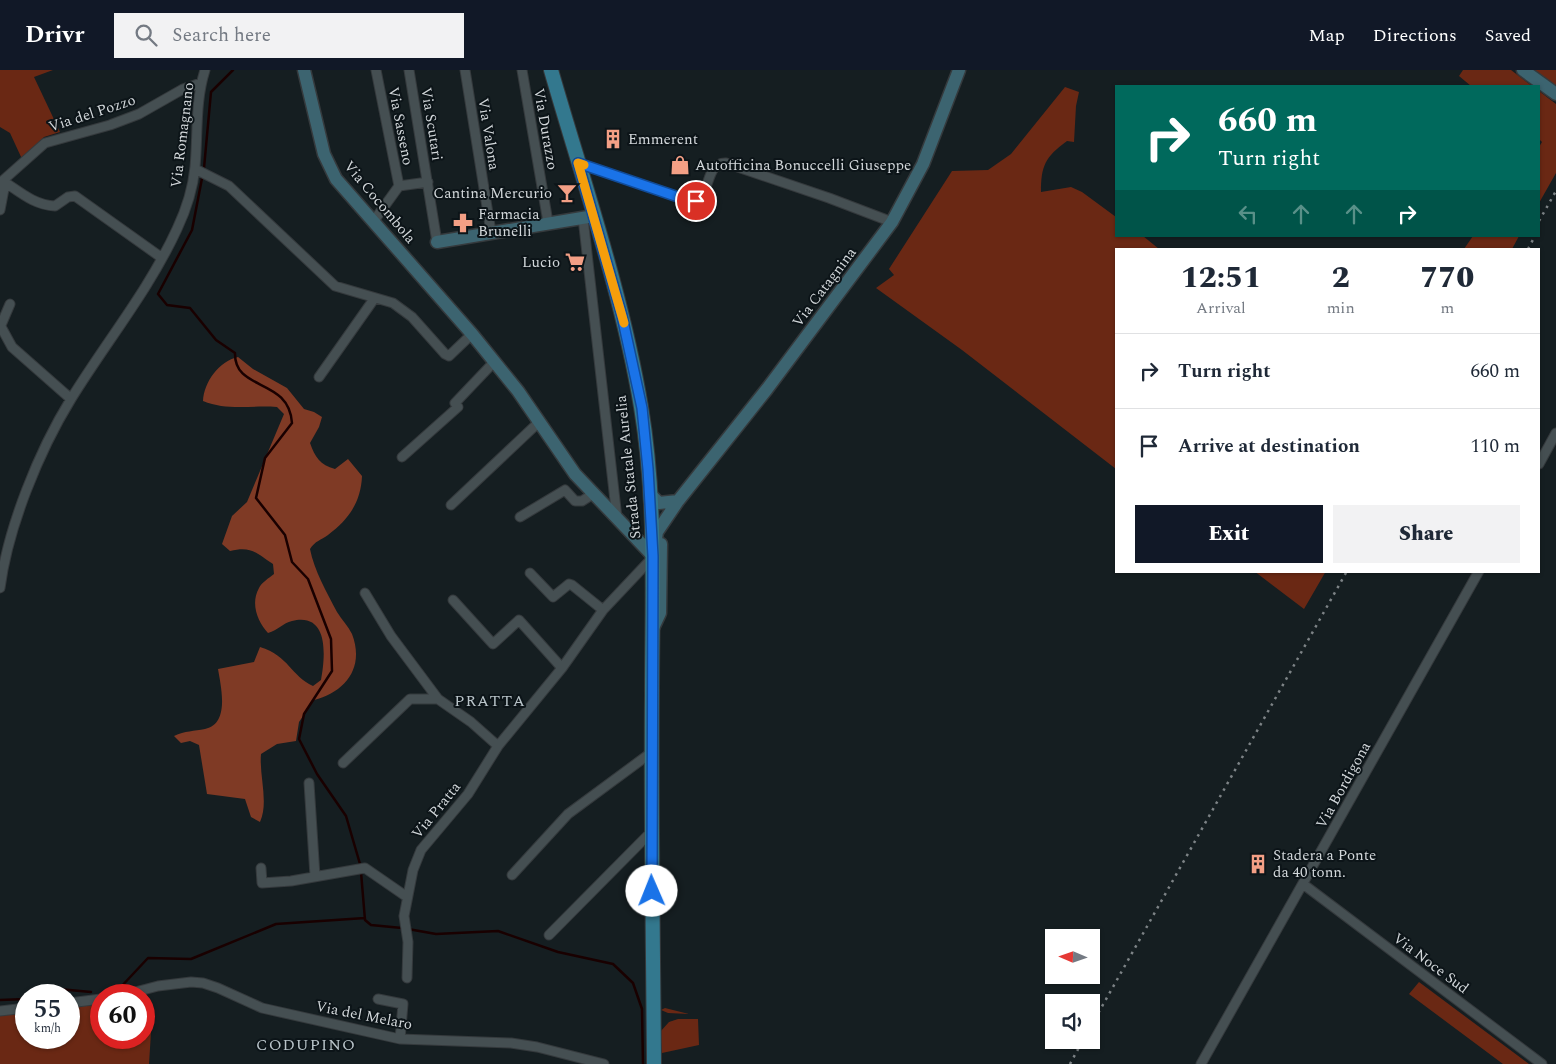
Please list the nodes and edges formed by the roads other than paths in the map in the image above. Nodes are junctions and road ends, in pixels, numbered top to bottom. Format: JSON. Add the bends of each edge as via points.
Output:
{"nodes":[{"id":1,"x":205,"y":70,"type":"edge"},
{"id":2,"x":304,"y":70,"type":"edge"},
{"id":3,"x":376,"y":70,"type":"edge"},
{"id":4,"x":409,"y":70,"type":"edge"},
{"id":5,"x":465,"y":70,"type":"edge"},
{"id":6,"x":522,"y":70,"type":"edge"},
{"id":7,"x":551,"y":70,"type":"edge"},
{"id":8,"x":958,"y":70,"type":"edge"},
{"id":9,"x":1523,"y":70,"type":"edge"},
{"id":10,"x":201,"y":83,"type":"junction"},
{"id":11,"x":1556,"y":94,"type":"edge"},
{"id":12,"x":578,"y":163,"type":"junction"},
{"id":13,"x":200,"y":172,"type":"junction"},
{"id":14,"x":1,"y":182,"type":"edge"},
{"id":15,"x":428,"y":182,"type":"junction"},
{"id":16,"x":399,"y":186,"type":"junction"},
{"id":17,"x":0,"y":210,"type":"edge"},
{"id":18,"x":588,"y":217,"type":"junction"},
{"id":19,"x":373,"y":222,"type":"junction"},
{"id":20,"x":548,"y":222,"type":"junction"},
{"id":21,"x":892,"y":222,"type":"junction"},
{"id":22,"x":491,"y":232,"type":"junction"},
{"id":23,"x":437,"y":242,"type":"joint"},
{"id":24,"x":162,"y":258,"type":"junction"},
{"id":25,"x":374,"y":299,"type":"junction"},
{"id":26,"x":10,"y":304,"type":"dead end"},
{"id":27,"x":0,"y":325,"type":"edge"},
{"id":28,"x":472,"y":334,"type":"junction"},
{"id":29,"x":494,"y":362,"type":"junction"},
{"id":30,"x":319,"y":377,"type":"dead end"},
{"id":31,"x":71,"y":399,"type":"junction"},
{"id":32,"x":539,"y":422,"type":"junction"},
{"id":33,"x":1556,"y":434,"type":"edge"},
{"id":34,"x":402,"y":457,"type":"dead end"},
{"id":35,"x":1540,"y":462,"type":"edge"},
{"id":36,"x":593,"y":494,"type":"junction"},
{"id":37,"x":650,"y":495,"type":"junction"},
{"id":38,"x":678,"y":501,"type":"junction"},
{"id":39,"x":451,"y":505,"type":"dead end"},
{"id":40,"x":669,"y":514,"type":"junction"},
{"id":41,"x":520,"y":517,"type":"dead end"},
{"id":42,"x":617,"y":520,"type":"junction"},
{"id":43,"x":653,"y":556,"type":"junction"},
{"id":44,"x":530,"y":573,"type":"dead end"},
{"id":45,"x":1478,"y":573,"type":"edge"},
{"id":46,"x":0,"y":588,"type":"edge"},
{"id":47,"x":365,"y":593,"type":"dead end"},
{"id":48,"x":453,"y":600,"type":"dead end"},
{"id":49,"x":603,"y":610,"type":"junction"},
{"id":50,"x":652,"y":630,"type":"junction"},
{"id":51,"x":562,"y":668,"type":"junction"},
{"id":52,"x":438,"y":699,"type":"junction"},
{"id":53,"x":498,"y":746,"type":"junction"},
{"id":54,"x":652,"y":752,"type":"junction"},
{"id":55,"x":343,"y":763,"type":"dead end"},
{"id":56,"x":310,"y":783,"type":"dead end"},
{"id":57,"x":651,"y":832,"type":"junction"},
{"id":58,"x":261,"y":868,"type":"dead end"},
{"id":59,"x":512,"y":874,"type":"dead end"},
{"id":60,"x":315,"y":876,"type":"junction"},
{"id":61,"x":1303,"y":884,"type":"junction"},
{"id":62,"x":406,"y":897,"type":"junction"},
{"id":63,"x":549,"y":934,"type":"dead end"},
{"id":64,"x":407,"y":978,"type":"dead end"},
{"id":65,"x":155,"y":987,"type":"edge"},
{"id":66,"x":378,"y":999,"type":"dead end"},
{"id":67,"x":15,"y":1009,"type":"edge"},
{"id":68,"x":0,"y":1011,"type":"edge"},
{"id":69,"x":400,"y":1039,"type":"junction"},
{"id":70,"x":604,"y":1064,"type":"edge"},
{"id":71,"x":654,"y":1064,"type":"edge"},
{"id":72,"x":1201,"y":1064,"type":"edge"},
{"id":73,"x":1542,"y":1064,"type":"edge"}],
"edges":[{"from":1,"to":10,"type":"street","name":"Via Romagnano"},
{"from":2,"to":19,"type":"main road","name":"Via Cocombola","via":[[328,164]]},
{"from":3,"to":16,"type":"street","name":"Via Sasseno"},
{"from":4,"to":15,"type":"street","name":"Via Scutari"},
{"from":5,"to":22,"type":"street","name":"Via Valona"},
{"from":6,"to":20,"type":"street","name":"Via Durazzo"},
{"from":7,"to":12,"type":"main road","name":"Strada Statale Aurelia"},
{"from":8,"to":21,"type":"main road","name":"Via Catagnina","via":[[923,164]]},
{"from":9,"to":11,"type":"main road"},
{"from":10,"to":13,"type":"street","name":"Via Romagnano"},
{"from":10,"to":14,"type":"street","name":"Via del Pozzo","via":[[183,89],[139,114],[45,143]]},
{"from":12,"to":18,"type":"main road","name":"Strada Statale Aurelia"},
{"from":12,"to":21,"type":"street","via":[[693,202],[701,198],[716,165],[726,163]]},
{"from":13,"to":24,"type":"street","name":"Via Romagnano"},
{"from":13,"to":25,"type":"street","via":[[229,186],[335,286]]},
{"from":14,"to":17,"type":"street","via":[[4,189]]},
{"from":14,"to":24,"type":"street","via":[[36,203],[49,206],[75,196]]},
{"from":15,"to":16,"type":"street","name":"Via Sasseno"},
{"from":15,"to":23,"type":"street","name":"Via Scutari"},
{"from":16,"to":19,"type":"street","name":"Via Sasseno"},
{"from":18,"to":20,"type":"main road"},
{"from":18,"to":37,"type":"main road","name":"Strada Statale Aurelia","via":[[622,316],[642,408]]},
{"from":18,"to":42,"type":"street"},
{"from":19,"to":28,"type":"main road","name":"Via Cocombola"},
{"from":20,"to":22,"type":"main road"},
{"from":21,"to":38,"type":"main road","name":"Via Catagnina"},
{"from":22,"to":23,"type":"main road"},
{"from":24,"to":31,"type":"street","name":"Via Romagnano"},
{"from":25,"to":28,"type":"street","via":[[393,303],[412,317],[449,356]]},
{"from":25,"to":30,"type":"street"},
{"from":26,"to":27,"type":"street"},
{"from":27,"to":31,"type":"street","via":[[12,347]]},
{"from":28,"to":29,"type":"main road","name":"Via Cocombola"},
{"from":29,"to":32,"type":"main road","name":"Via Cocombola"},
{"from":29,"to":34,"type":"street","via":[[455,403],[458,407]]},
{"from":31,"to":46,"type":"street","name":"Via Romagnano","via":[[46,444],[26,494],[6,553]]},
{"from":32,"to":36,"type":"main road","name":"Via Cocombola"},
{"from":32,"to":39,"type":"street"},
{"from":33,"to":35,"type":"street"},
{"from":36,"to":41,"type":"street","via":[[582,501],[575,500],[564,490]]},
{"from":36,"to":42,"type":"main road","name":"Via Cocombola"},
{"from":37,"to":38,"type":"main road","via":[[659,503]]},
{"from":37,"to":43,"type":"main road","name":"Strada Statale Aurelia"},
{"from":38,"to":40,"type":"main road","name":"Via Catagnina"},
{"from":40,"to":43,"type":"main road","name":"Via Catagnina","via":[[658,532]]},
{"from":40,"to":50,"type":"main road","via":[[661,546],[660,612]]},
{"from":42,"to":43,"type":"main road","name":"Via Cocombola"},
{"from":43,"to":49,"type":"street","name":"Via Pratta"},
{"from":43,"to":50,"type":"main road","name":"Strada Statale Aurelia"},
{"from":44,"to":49,"type":"street","via":[[553,597],[572,584]]},
{"from":45,"to":61,"type":"street","name":"Via Bordigona"},
{"from":47,"to":52,"type":"street","via":[[391,636]]},
{"from":48,"to":51,"type":"street","via":[[493,644],[519,620]]},
{"from":49,"to":51,"type":"street","name":"Via Pratta"},
{"from":50,"to":54,"type":"main road","name":"Strada Statale Aurelia"},
{"from":51,"to":53,"type":"street","name":"Via Pratta"},
{"from":52,"to":53,"type":"street"},
{"from":52,"to":55,"type":"street","via":[[410,699],[405,702]]},
{"from":53,"to":62,"type":"street","name":"Via Pratta","via":[[468,794],[421,850]]},
{"from":54,"to":57,"type":"main road","name":"Strada Statale Aurelia"},
{"from":54,"to":59,"type":"street","via":[[568,814]]},
{"from":56,"to":60,"type":"street"},
{"from":57,"to":63,"type":"street"},
{"from":57,"to":71,"type":"main road","name":"Strada Statale Aurelia"},
{"from":58,"to":60,"type":"street","via":[[262,883]]},
{"from":60,"to":62,"type":"street","via":[[365,868]]},
{"from":61,"to":72,"type":"street","name":"Via Bordigona"},
{"from":61,"to":73,"type":"street","name":"Via Noce Sud"},
{"from":62,"to":64,"type":"street","name":"Via Pratta"},
{"from":65,"to":69,"type":"street","name":"Via del Melaro","via":[[191,982],[203,984],[262,1008]]},
{"from":66,"to":69,"type":"street","via":[[403,1004]]},
{"from":67,"to":68,"type":"street"},
{"from":69,"to":70,"type":"street","name":"Via del Melaro","via":[[511,1043]]}]}
